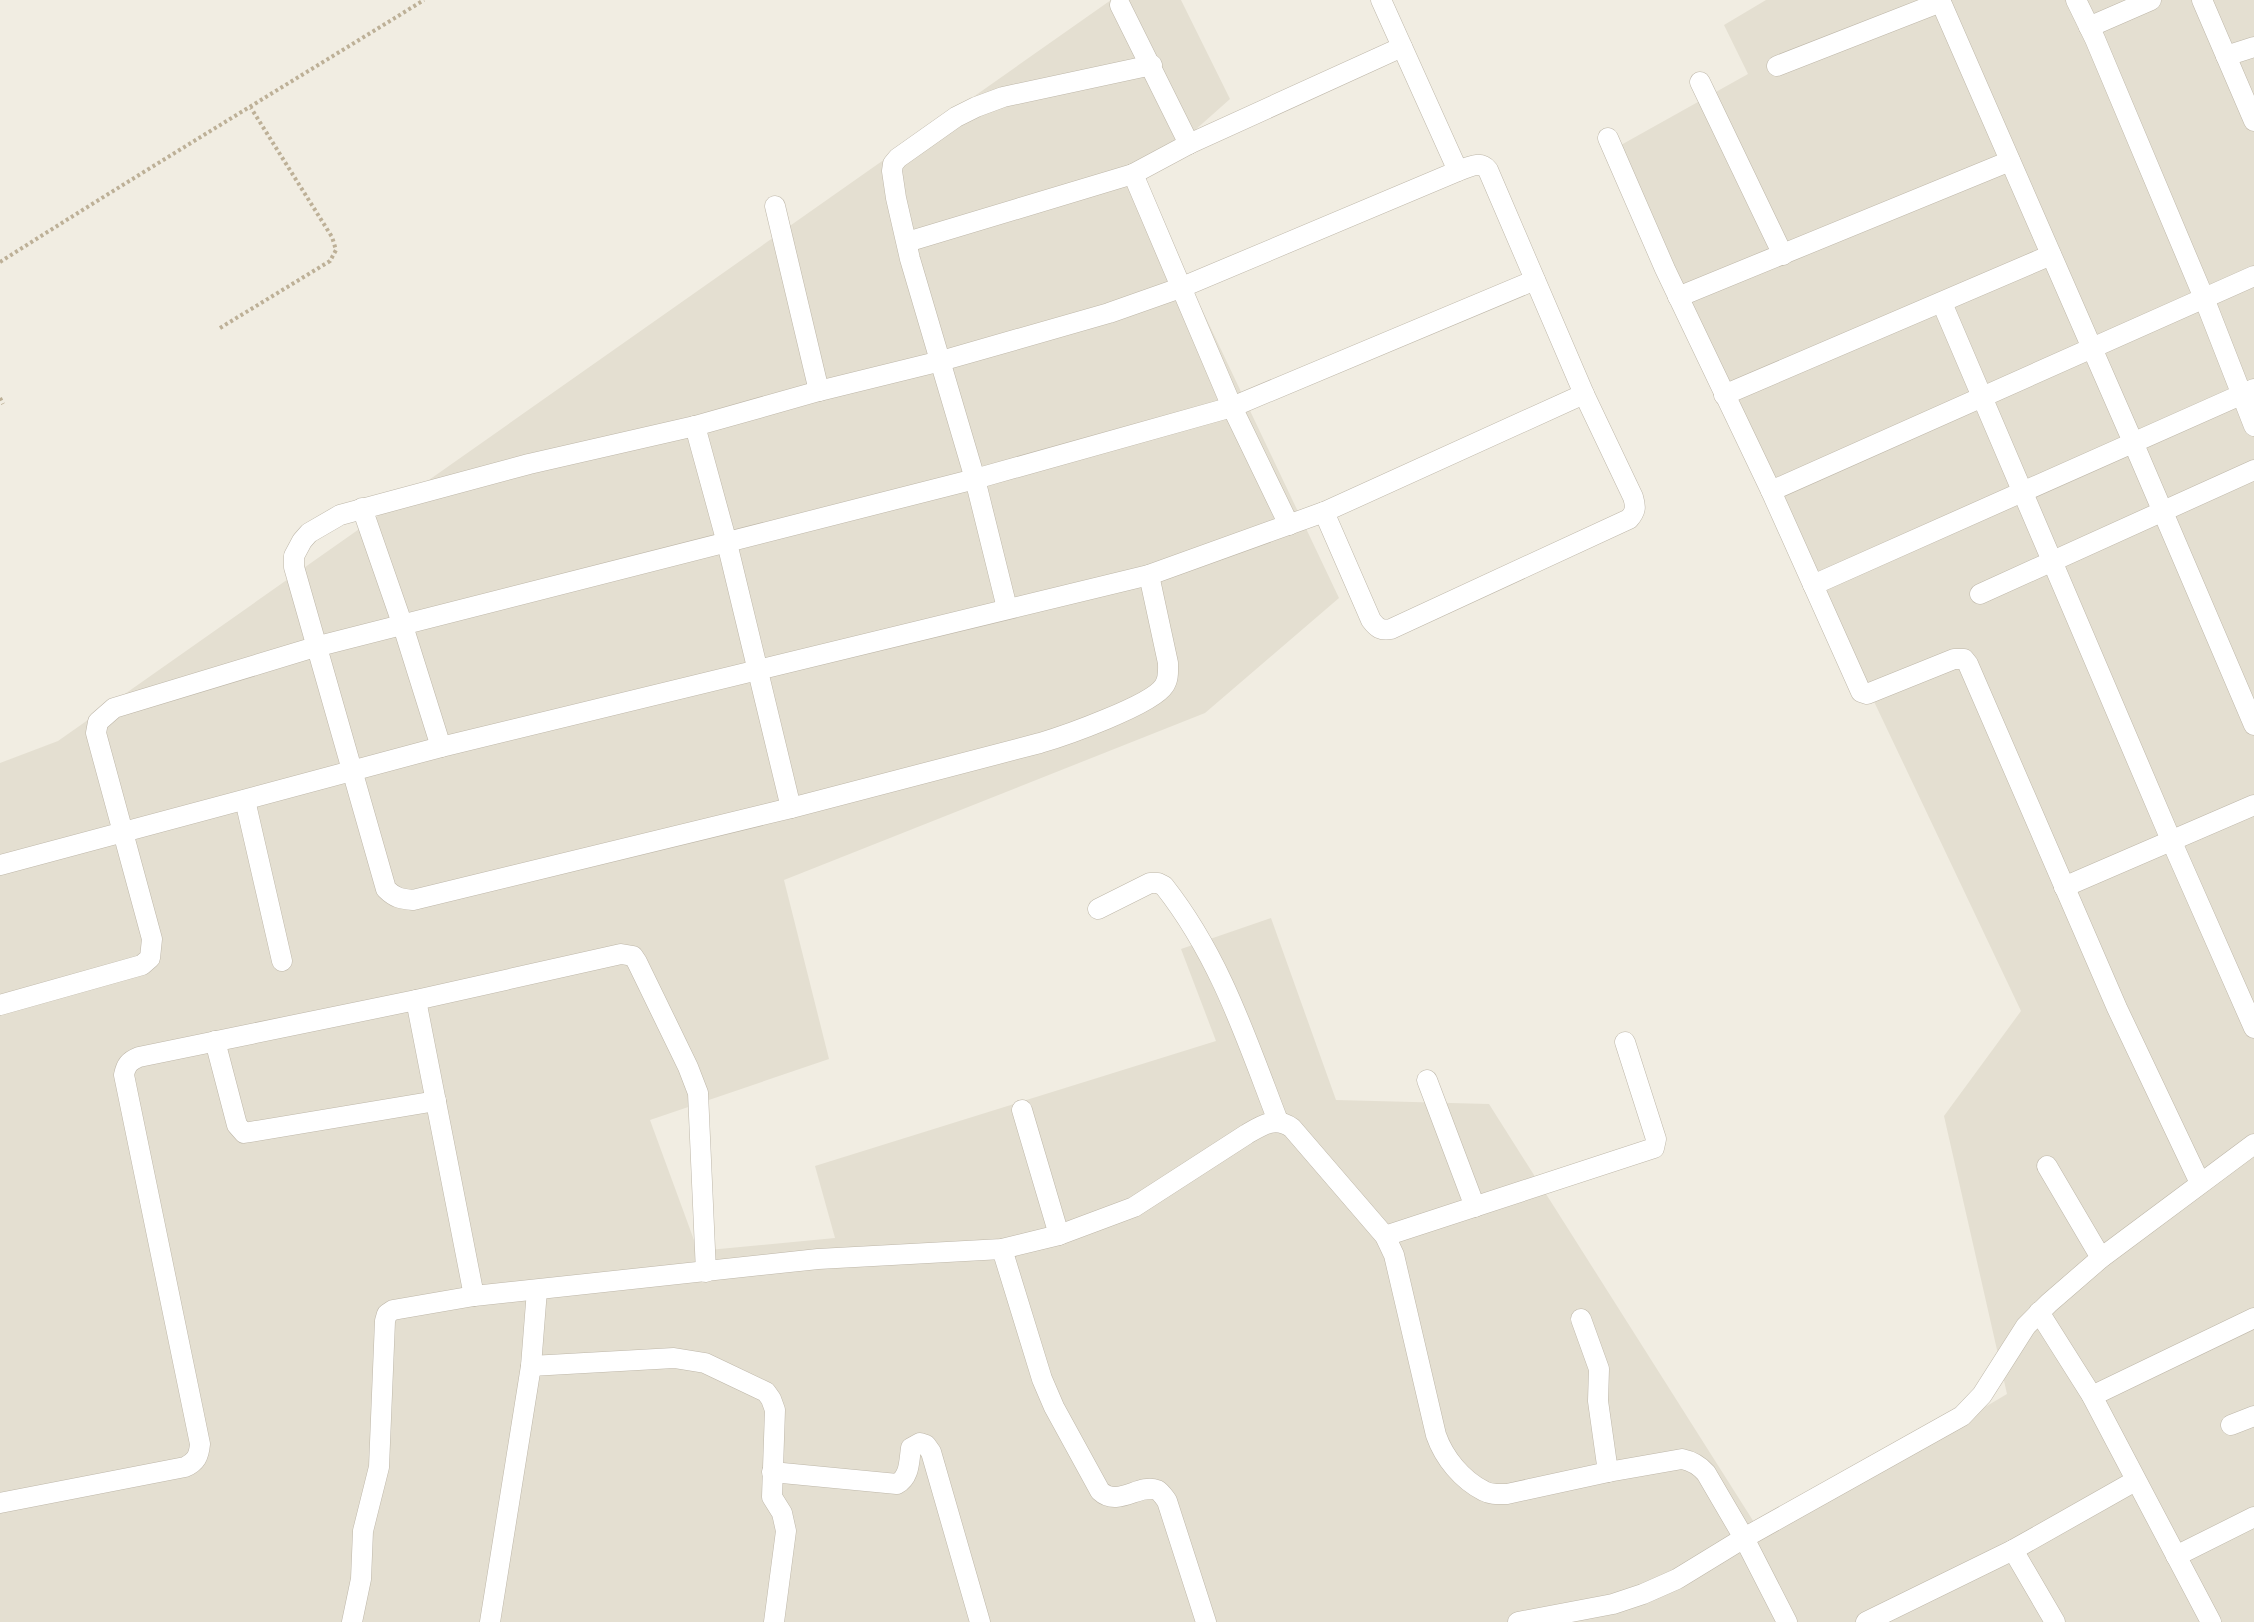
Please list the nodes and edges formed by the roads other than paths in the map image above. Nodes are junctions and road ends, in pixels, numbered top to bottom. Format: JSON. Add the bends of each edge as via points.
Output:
{"nodes":[{"id":1,"x":1381,"y":0,"type":"edge"},
{"id":2,"x":2076,"y":0,"type":"edge"},
{"id":3,"x":2151,"y":0,"type":"edge"},
{"id":4,"x":2202,"y":0,"type":"edge"},
{"id":5,"x":1941,"y":1,"type":"edge"},
{"id":6,"x":1120,"y":4,"type":"dead end"},
{"id":7,"x":2089,"y":27,"type":"junction"},
{"id":8,"x":1402,"y":47,"type":"junction"},
{"id":9,"x":2254,"y":47,"type":"edge"},
{"id":10,"x":2226,"y":56,"type":"junction"},
{"id":11,"x":1152,"y":66,"type":"junction"},
{"id":12,"x":1777,"y":66,"type":"dead end"},
{"id":13,"x":1700,"y":82,"type":"dead end"},
{"id":14,"x":2254,"y":121,"type":"edge"},
{"id":15,"x":1608,"y":138,"type":"dead end"},
{"id":16,"x":1189,"y":144,"type":"junction"},
{"id":17,"x":2010,"y":161,"type":"junction"},
{"id":18,"x":1458,"y":171,"type":"junction"},
{"id":19,"x":1133,"y":174,"type":"junction"},
{"id":20,"x":775,"y":206,"type":"dead end"},
{"id":21,"x":906,"y":242,"type":"junction"},
{"id":22,"x":1783,"y":255,"type":"junction"},
{"id":23,"x":2051,"y":255,"type":"junction"},
{"id":24,"x":2254,"y":276,"type":"edge"},
{"id":25,"x":1535,"y":280,"type":"junction"},
{"id":26,"x":1180,"y":288,"type":"junction"},
{"id":27,"x":1678,"y":297,"type":"junction"},
{"id":28,"x":2204,"y":298,"type":"junction"},
{"id":29,"x":1942,"y":303,"type":"junction"},
{"id":30,"x":2092,"y":350,"type":"junction"},
{"id":31,"x":941,"y":361,"type":"junction"},
{"id":32,"x":819,"y":391,"type":"junction"},
{"id":33,"x":2247,"y":392,"type":"edge"},
{"id":34,"x":1584,"y":394,"type":"junction"},
{"id":35,"x":1724,"y":395,"type":"junction"},
{"id":36,"x":1983,"y":398,"type":"junction"},
{"id":37,"x":1232,"y":407,"type":"junction"},
{"id":38,"x":695,"y":426,"type":"junction"},
{"id":39,"x":2254,"y":426,"type":"edge"},
{"id":40,"x":2133,"y":442,"type":"junction"},
{"id":41,"x":2254,"y":470,"type":"edge"},
{"id":42,"x":975,"y":479,"type":"junction"},
{"id":43,"x":1771,"y":491,"type":"junction"},
{"id":44,"x":2024,"y":493,"type":"junction"},
{"id":45,"x":362,"y":508,"type":"junction"},
{"id":46,"x":2162,"y":510,"type":"junction"},
{"id":47,"x":1324,"y":512,"type":"junction"},
{"id":48,"x":1289,"y":525,"type":"junction"},
{"id":49,"x":727,"y":543,"type":"junction"},
{"id":50,"x":2053,"y":562,"type":"junction"},
{"id":51,"x":1149,"y":575,"type":"junction"},
{"id":52,"x":1813,"y":585,"type":"junction"},
{"id":53,"x":1980,"y":594,"type":"dead end"},
{"id":54,"x":1007,"y":608,"type":"junction"},
{"id":55,"x":403,"y":626,"type":"junction"},
{"id":56,"x":315,"y":647,"type":"junction"},
{"id":57,"x":758,"y":671,"type":"junction"},
{"id":58,"x":2254,"y":725,"type":"edge"},
{"id":59,"x":441,"y":747,"type":"junction"},
{"id":60,"x":351,"y":771,"type":"junction"},
{"id":61,"x":245,"y":800,"type":"junction"},
{"id":62,"x":2254,"y":805,"type":"edge"},
{"id":63,"x":790,"y":808,"type":"junction"},
{"id":64,"x":123,"y":831,"type":"junction"},
{"id":65,"x":2171,"y":840,"type":"junction"},
{"id":66,"x":0,"y":865,"type":"edge"},
{"id":67,"x":2064,"y":887,"type":"junction"},
{"id":68,"x":1098,"y":909,"type":"dead end"},
{"id":69,"x":282,"y":961,"type":"dead end"},
{"id":70,"x":416,"y":1000,"type":"junction"},
{"id":71,"x":0,"y":1005,"type":"edge"},
{"id":72,"x":2254,"y":1028,"type":"edge"},
{"id":73,"x":215,"y":1041,"type":"junction"},
{"id":74,"x":1625,"y":1042,"type":"dead end"},
{"id":75,"x":1427,"y":1080,"type":"dead end"},
{"id":76,"x":436,"y":1101,"type":"junction"},
{"id":77,"x":1022,"y":1110,"type":"dead end"},
{"id":78,"x":1278,"y":1121,"type":"junction"},
{"id":79,"x":2254,"y":1144,"type":"edge"},
{"id":80,"x":2047,"y":1166,"type":"dead end"},
{"id":81,"x":2200,"y":1184,"type":"junction"},
{"id":82,"x":1475,"y":1207,"type":"junction"},
{"id":83,"x":1059,"y":1235,"type":"junction"},
{"id":84,"x":1385,"y":1236,"type":"junction"},
{"id":85,"x":1002,"y":1249,"type":"junction"},
{"id":86,"x":2102,"y":1258,"type":"junction"},
{"id":87,"x":706,"y":1272,"type":"junction"},
{"id":88,"x":537,"y":1290,"type":"junction"},
{"id":89,"x":474,"y":1296,"type":"junction"},
{"id":90,"x":2039,"y":1312,"type":"junction"},
{"id":91,"x":2254,"y":1317,"type":"edge"},
{"id":92,"x":1581,"y":1319,"type":"dead end"},
{"id":93,"x":531,"y":1366,"type":"junction"},
{"id":94,"x":2092,"y":1396,"type":"junction"},
{"id":95,"x":2254,"y":1416,"type":"edge"},
{"id":96,"x":2231,"y":1425,"type":"dead end"},
{"id":97,"x":772,"y":1472,"type":"junction"},
{"id":98,"x":1608,"y":1472,"type":"junction"},
{"id":99,"x":2135,"y":1481,"type":"junction"},
{"id":100,"x":0,"y":1503,"type":"edge"},
{"id":101,"x":2254,"y":1517,"type":"edge"},
{"id":102,"x":1744,"y":1538,"type":"junction"},
{"id":103,"x":2013,"y":1550,"type":"junction"},
{"id":104,"x":2176,"y":1556,"type":"junction"},
{"id":105,"x":352,"y":1622,"type":"edge"},
{"id":106,"x":489,"y":1622,"type":"edge"},
{"id":107,"x":774,"y":1622,"type":"edge"},
{"id":108,"x":980,"y":1622,"type":"edge"},
{"id":109,"x":1206,"y":1622,"type":"edge"},
{"id":110,"x":1518,"y":1622,"type":"edge"},
{"id":111,"x":1786,"y":1622,"type":"edge"},
{"id":112,"x":1866,"y":1622,"type":"edge"},
{"id":113,"x":2055,"y":1622,"type":"edge"},
{"id":114,"x":2211,"y":1622,"type":"edge"}],
"edges":[{"from":1,"to":8,"type":"street"},
{"from":2,"to":7,"type":"street"},
{"from":3,"to":7,"type":"street"},
{"from":4,"to":10,"type":"street"},
{"from":5,"to":12,"type":"street"},
{"from":5,"to":17,"type":"street"},
{"from":6,"to":11,"type":"street"},
{"from":7,"to":28,"type":"street"},
{"from":8,"to":16,"type":"street"},
{"from":8,"to":18,"type":"street"},
{"from":9,"to":10,"type":"street"},
{"from":10,"to":14,"type":"street"},
{"from":11,"to":16,"type":"street"},
{"from":11,"to":21,"type":"street","via":[[1003,97],[956,117],[898,158],[892,171]]},
{"from":13,"to":22,"type":"street"},
{"from":15,"to":27,"type":"street"},
{"from":16,"to":19,"type":"street"},
{"from":17,"to":22,"type":"street"},
{"from":17,"to":23,"type":"street"},
{"from":18,"to":25,"type":"street","via":[[1479,164],[1488,170]]},
{"from":18,"to":26,"type":"street"},
{"from":19,"to":21,"type":"street"},
{"from":19,"to":26,"type":"street"},
{"from":20,"to":32,"type":"street"},
{"from":21,"to":31,"type":"street"},
{"from":22,"to":27,"type":"street"},
{"from":23,"to":29,"type":"street"},
{"from":23,"to":30,"type":"street"},
{"from":24,"to":28,"type":"street"},
{"from":25,"to":34,"type":"street"},
{"from":25,"to":37,"type":"street"},
{"from":26,"to":31,"type":"street","via":[[1109,314]]},
{"from":26,"to":37,"type":"street"},
{"from":27,"to":35,"type":"street"},
{"from":28,"to":30,"type":"street"},
{"from":28,"to":33,"type":"street"},
{"from":29,"to":35,"type":"street"},
{"from":29,"to":36,"type":"street"},
{"from":30,"to":36,"type":"street"},
{"from":30,"to":40,"type":"street"},
{"from":31,"to":32,"type":"street"},
{"from":31,"to":42,"type":"street"},
{"from":32,"to":38,"type":"street"},
{"from":33,"to":39,"type":"street"},
{"from":33,"to":40,"type":"street"},
{"from":34,"to":47,"type":"street"},
{"from":34,"to":47,"type":"street","via":[[1633,497],[1634,513],[1629,519],[1391,629],[1377,628],[1371,620]]},
{"from":35,"to":43,"type":"street"},
{"from":36,"to":43,"type":"street"},
{"from":36,"to":44,"type":"street"},
{"from":37,"to":42,"type":"street"},
{"from":37,"to":48,"type":"street"},
{"from":38,"to":45,"type":"street"},
{"from":38,"to":49,"type":"street"},
{"from":40,"to":44,"type":"street"},
{"from":40,"to":46,"type":"street"},
{"from":41,"to":46,"type":"street"},
{"from":42,"to":49,"type":"street"},
{"from":42,"to":54,"type":"street"},
{"from":43,"to":52,"type":"street"},
{"from":44,"to":50,"type":"street"},
{"from":44,"to":52,"type":"street"},
{"from":45,"to":55,"type":"street"},
{"from":45,"to":56,"type":"street","via":[[340,515],[309,533],[294,556]]},
{"from":46,"to":50,"type":"street"},
{"from":46,"to":58,"type":"street"},
{"from":47,"to":48,"type":"street"},
{"from":48,"to":51,"type":"street"},
{"from":49,"to":55,"type":"street"},
{"from":49,"to":57,"type":"street"},
{"from":50,"to":53,"type":"street"},
{"from":50,"to":65,"type":"street"},
{"from":51,"to":54,"type":"street"},
{"from":51,"to":63,"type":"street","via":[[1168,663],[1168,678],[1153,698],[1068,735]]},
{"from":52,"to":67,"type":"street","via":[[1864,694],[1954,659],[1964,659]]},
{"from":54,"to":57,"type":"street"},
{"from":55,"to":56,"type":"street"},
{"from":55,"to":59,"type":"street"},
{"from":56,"to":60,"type":"street"},
{"from":56,"to":64,"type":"street","via":[[114,708],[102,717],[96,733]]},
{"from":57,"to":59,"type":"street"},
{"from":57,"to":63,"type":"street"},
{"from":59,"to":60,"type":"street"},
{"from":60,"to":61,"type":"street"},
{"from":60,"to":63,"type":"street","via":[[387,889],[400,899],[413,900]]},
{"from":61,"to":64,"type":"street"},
{"from":61,"to":69,"type":"street"},
{"from":62,"to":65,"type":"street"},
{"from":64,"to":66,"type":"street"},
{"from":64,"to":71,"type":"street","via":[[152,939],[150,958],[142,965]]},
{"from":65,"to":67,"type":"street"},
{"from":65,"to":72,"type":"street"},
{"from":67,"to":81,"type":"street"},
{"from":68,"to":78,"type":"street","via":[[1150,883],[1164,886],[1232,999]]},
{"from":70,"to":73,"type":"street"},
{"from":70,"to":76,"type":"street"},
{"from":70,"to":87,"type":"street","via":[[621,954],[633,956],[698,1094]]},
{"from":73,"to":76,"type":"street","via":[[237,1125],[244,1133]]},
{"from":73,"to":100,"type":"street","via":[[139,1057],[131,1060],[124,1075],[199,1454],[185,1467]]},
{"from":74,"to":82,"type":"street","via":[[1656,1139],[1653,1148]]},
{"from":75,"to":82,"type":"street"},
{"from":76,"to":89,"type":"street"},
{"from":77,"to":83,"type":"street"},
{"from":78,"to":83,"type":"street","via":[[1262,1125],[1134,1207]]},
{"from":78,"to":84,"type":"street","via":[[1292,1128]]},
{"from":79,"to":81,"type":"street"},
{"from":80,"to":86,"type":"street"},
{"from":81,"to":86,"type":"street"},
{"from":82,"to":84,"type":"street"},
{"from":83,"to":85,"type":"street"},
{"from":84,"to":98,"type":"street","via":[[1394,1256],[1436,1435],[1450,1463],[1476,1486],[1492,1494]]},
{"from":85,"to":87,"type":"street","via":[[818,1259]]},
{"from":85,"to":109,"type":"street","via":[[1054,1407],[1105,1496],[1149,1489],[1157,1490],[1167,1501]]},
{"from":86,"to":90,"type":"street"},
{"from":87,"to":88,"type":"street"},
{"from":88,"to":89,"type":"street"},
{"from":88,"to":93,"type":"street"},
{"from":89,"to":105,"type":"street","via":[[387,1314],[379,1467],[363,1531],[361,1579]]},
{"from":90,"to":94,"type":"street"},
{"from":90,"to":102,"type":"street","via":[[1982,1395],[1962,1416]]},
{"from":91,"to":94,"type":"street"},
{"from":92,"to":98,"type":"street","via":[[1599,1369],[1599,1408]]},
{"from":93,"to":97,"type":"street","via":[[674,1358],[705,1363],[755,1386],[771,1399],[775,1410]]},
{"from":93,"to":106,"type":"street"},
{"from":94,"to":99,"type":"street"},
{"from":95,"to":96,"type":"street"},
{"from":97,"to":107,"type":"street","via":[[772,1497],[782,1513],[786,1531]]},
{"from":97,"to":108,"type":"street","via":[[897,1484],[907,1475],[911,1448],[920,1443],[926,1445]]},
{"from":98,"to":102,"type":"street","via":[[1682,1459],[1691,1461],[1706,1473]]},
{"from":99,"to":103,"type":"street"},
{"from":99,"to":104,"type":"street"},
{"from":101,"to":104,"type":"street"},
{"from":102,"to":110,"type":"street","via":[[1677,1579],[1643,1594],[1613,1604]]},
{"from":102,"to":111,"type":"street"},
{"from":103,"to":112,"type":"street"},
{"from":103,"to":113,"type":"street"},
{"from":104,"to":114,"type":"street"}]}
